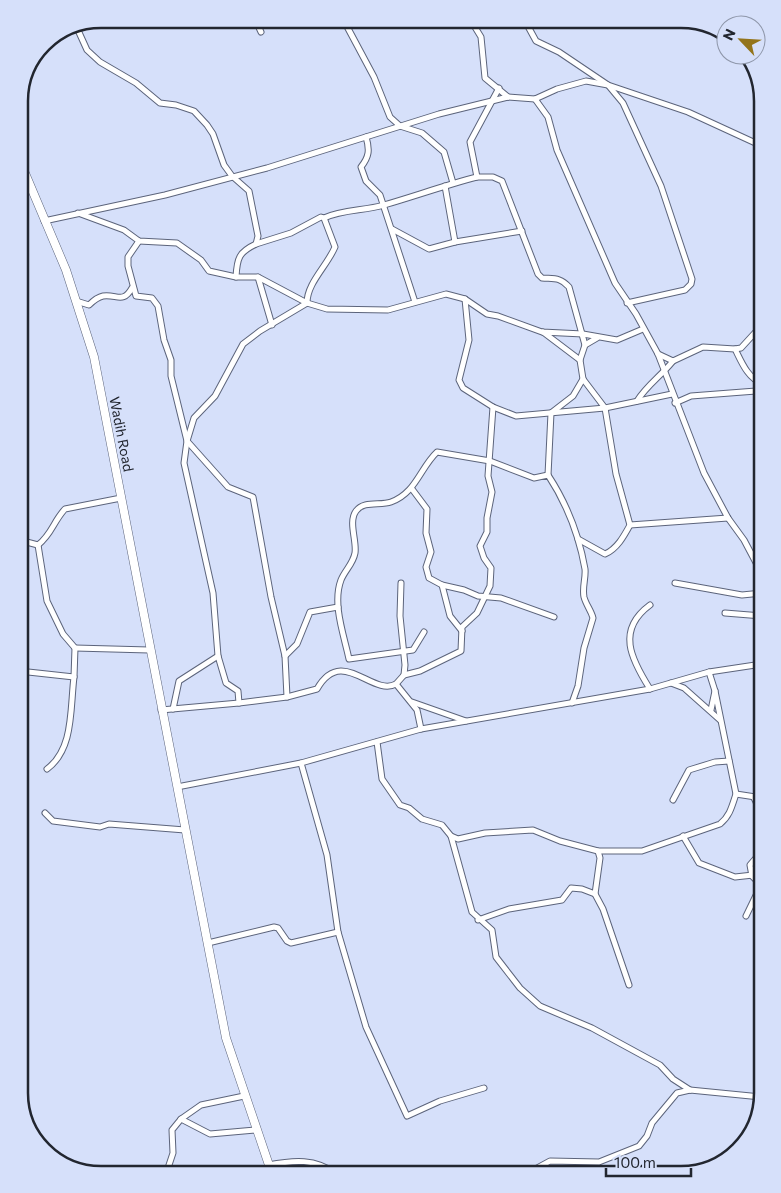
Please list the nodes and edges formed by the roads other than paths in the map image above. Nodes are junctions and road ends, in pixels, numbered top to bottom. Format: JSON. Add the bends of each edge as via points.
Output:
{"nodes":[{"id":1,"x":259,"y":28,"type":"edge"},
{"id":2,"x":349,"y":28,"type":"edge"},
{"id":3,"x":476,"y":28,"type":"edge"},
{"id":4,"x":529,"y":28,"type":"edge"},
{"id":5,"x":78,"y":31,"type":"edge"},
{"id":6,"x":261,"y":32,"type":"dead end"},
{"id":7,"x":608,"y":85,"type":"junction"},
{"id":8,"x":499,"y":88,"type":"junction"},
{"id":9,"x":508,"y":97,"type":"junction"},
{"id":10,"x":535,"y":99,"type":"junction"},
{"id":11,"x":491,"y":102,"type":"junction"},
{"id":12,"x":400,"y":126,"type":"junction"},
{"id":13,"x":366,"y":137,"type":"junction"},
{"id":14,"x":754,"y":142,"type":"edge"},
{"id":15,"x":232,"y":176,"type":"junction"},
{"id":16,"x":477,"y":176,"type":"junction"},
{"id":17,"x":28,"y":183,"type":"edge"},
{"id":18,"x":453,"y":183,"type":"junction"},
{"id":19,"x":445,"y":186,"type":"junction"},
{"id":20,"x":383,"y":205,"type":"junction"},
{"id":21,"x":78,"y":213,"type":"junction"},
{"id":22,"x":324,"y":218,"type":"junction"},
{"id":23,"x":44,"y":221,"type":"junction"},
{"id":24,"x":392,"y":229,"type":"junction"},
{"id":25,"x":522,"y":231,"type":"junction"},
{"id":26,"x":139,"y":241,"type":"junction"},
{"id":27,"x":455,"y":242,"type":"junction"},
{"id":28,"x":256,"y":244,"type":"junction"},
{"id":29,"x":236,"y":276,"type":"junction"},
{"id":30,"x":258,"y":277,"type":"junction"},
{"id":31,"x":132,"y":288,"type":"junction"},
{"id":32,"x":465,"y":299,"type":"junction"},
{"id":33,"x":76,"y":301,"type":"junction"},
{"id":34,"x":415,"y":302,"type":"junction"},
{"id":35,"x":307,"y":303,"type":"junction"},
{"id":36,"x":627,"y":303,"type":"junction"},
{"id":37,"x":272,"y":324,"type":"junction"},
{"id":38,"x":643,"y":329,"type":"junction"},
{"id":39,"x":542,"y":332,"type":"junction"},
{"id":40,"x":583,"y":334,"type":"junction"},
{"id":41,"x":754,"y":335,"type":"edge"},
{"id":42,"x":597,"y":338,"type":"junction"},
{"id":43,"x":585,"y":345,"type":"junction"},
{"id":44,"x":735,"y":349,"type":"junction"},
{"id":45,"x":658,"y":354,"type":"junction"},
{"id":46,"x":580,"y":360,"type":"junction"},
{"id":47,"x":673,"y":361,"type":"junction"},
{"id":48,"x":664,"y":372,"type":"junction"},
{"id":49,"x":754,"y":378,"type":"edge"},
{"id":50,"x":582,"y":379,"type":"junction"},
{"id":51,"x":754,"y":391,"type":"edge"},
{"id":52,"x":672,"y":394,"type":"junction"},
{"id":53,"x":637,"y":401,"type":"junction"},
{"id":54,"x":676,"y":403,"type":"junction"},
{"id":55,"x":493,"y":407,"type":"junction"},
{"id":56,"x":605,"y":408,"type":"junction"},
{"id":57,"x":551,"y":413,"type":"junction"},
{"id":58,"x":187,"y":441,"type":"junction"},
{"id":59,"x":490,"y":461,"type":"junction"},
{"id":60,"x":548,"y":475,"type":"junction"},
{"id":61,"x":412,"y":489,"type":"junction"},
{"id":62,"x":121,"y":498,"type":"junction"},
{"id":63,"x":728,"y":518,"type":"junction"},
{"id":64,"x":630,"y":525,"type":"junction"},
{"id":65,"x":578,"y":539,"type":"junction"},
{"id":66,"x":28,"y":542,"type":"edge"},
{"id":67,"x":38,"y":545,"type":"junction"},
{"id":68,"x":754,"y":559,"type":"edge"},
{"id":69,"x":401,"y":583,"type":"dead end"},
{"id":70,"x":675,"y":583,"type":"dead end"},
{"id":71,"x":442,"y":585,"type":"junction"},
{"id":72,"x":754,"y":594,"type":"edge"},
{"id":73,"x":486,"y":597,"type":"junction"},
{"id":74,"x":650,"y":605,"type":"dead end"},
{"id":75,"x":338,"y":607,"type":"junction"},
{"id":76,"x":725,"y":613,"type":"dead end"},
{"id":77,"x":754,"y":615,"type":"edge"},
{"id":78,"x":554,"y":617,"type":"dead end"},
{"id":79,"x":462,"y":631,"type":"junction"},
{"id":80,"x":424,"y":632,"type":"dead end"},
{"id":81,"x":75,"y":648,"type":"junction"},
{"id":82,"x":149,"y":650,"type":"junction"},
{"id":83,"x":404,"y":653,"type":"junction"},
{"id":84,"x":218,"y":656,"type":"junction"},
{"id":85,"x":285,"y":656,"type":"junction"},
{"id":86,"x":349,"y":659,"type":"junction"},
{"id":87,"x":754,"y":665,"type":"edge"},
{"id":88,"x":348,"y":671,"type":"junction"},
{"id":89,"x":28,"y":672,"type":"edge"},
{"id":90,"x":709,"y":672,"type":"junction"},
{"id":91,"x":404,"y":675,"type":"junction"},
{"id":92,"x":74,"y":677,"type":"junction"},
{"id":93,"x":670,"y":683,"type":"junction"},
{"id":94,"x":396,"y":684,"type":"junction"},
{"id":95,"x":650,"y":688,"type":"junction"},
{"id":96,"x":715,"y":691,"type":"junction"},
{"id":97,"x":286,"y":696,"type":"junction"},
{"id":98,"x":412,"y":702,"type":"junction"},
{"id":99,"x":239,"y":703,"type":"junction"},
{"id":100,"x":572,"y":703,"type":"junction"},
{"id":101,"x":173,"y":709,"type":"junction"},
{"id":102,"x":161,"y":710,"type":"junction"},
{"id":103,"x":711,"y":710,"type":"junction"},
{"id":104,"x":720,"y":720,"type":"junction"},
{"id":105,"x":467,"y":722,"type":"junction"},
{"id":106,"x":421,"y":729,"type":"junction"},
{"id":107,"x":377,"y":742,"type":"junction"},
{"id":108,"x":729,"y":761,"type":"junction"},
{"id":109,"x":301,"y":763,"type":"junction"},
{"id":110,"x":47,"y":769,"type":"dead end"},
{"id":111,"x":177,"y":787,"type":"junction"},
{"id":112,"x":736,"y":794,"type":"junction"},
{"id":113,"x":754,"y":798,"type":"edge"},
{"id":114,"x":673,"y":800,"type":"dead end"},
{"id":115,"x":45,"y":812,"type":"dead end"},
{"id":116,"x":185,"y":830,"type":"junction"},
{"id":117,"x":451,"y":836,"type":"junction"},
{"id":118,"x":683,"y":836,"type":"junction"},
{"id":119,"x":598,"y":851,"type":"junction"},
{"id":120,"x":754,"y":860,"type":"edge"},
{"id":121,"x":752,"y":876,"type":"joint"},
{"id":122,"x":595,"y":894,"type":"junction"},
{"id":123,"x":754,"y":900,"type":"edge"},
{"id":124,"x":746,"y":916,"type":"dead end"},
{"id":125,"x":478,"y":920,"type":"junction"},
{"id":126,"x":338,"y":932,"type":"junction"},
{"id":127,"x":208,"y":942,"type":"junction"},
{"id":128,"x":629,"y":985,"type":"dead end"},
{"id":129,"x":484,"y":1088,"type":"dead end"},
{"id":130,"x":690,"y":1090,"type":"junction"},
{"id":131,"x":244,"y":1096,"type":"junction"},
{"id":132,"x":754,"y":1096,"type":"edge"},
{"id":133,"x":181,"y":1119,"type":"junction"},
{"id":134,"x":255,"y":1130,"type":"junction"},
{"id":135,"x":169,"y":1165,"type":"edge"},
{"id":136,"x":268,"y":1165,"type":"joint"},
{"id":137,"x":321,"y":1165,"type":"edge"},
{"id":138,"x":541,"y":1166,"type":"edge"}],
"edges":[{"from":1,"to":6,"type":"street"},
{"from":2,"to":12,"type":"street","via":[[390,117]]},
{"from":3,"to":8,"type":"street","via":[[481,37],[485,78]]},
{"from":4,"to":7,"type":"street","via":[[536,40]]},
{"from":5,"to":15,"type":"street","via":[[87,50],[100,62],[136,83],[160,103],[194,111],[213,134],[224,165]]},
{"from":7,"to":10,"type":"street","via":[[586,81]]},
{"from":7,"to":14,"type":"street","via":[[688,112]]},
{"from":7,"to":36,"type":"street","via":[[624,103],[661,186],[692,279],[685,290]]},
{"from":8,"to":9,"type":"street"},
{"from":8,"to":11,"type":"street"},
{"from":9,"to":10,"type":"street"},
{"from":9,"to":11,"type":"street"},
{"from":10,"to":36,"type":"street","via":[[548,117],[557,150],[584,206],[605,264]]},
{"from":11,"to":12,"type":"street"},
{"from":11,"to":16,"type":"street","via":[[470,142]]},
{"from":12,"to":13,"type":"street"},
{"from":12,"to":18,"type":"street","via":[[422,133],[444,152]]},
{"from":13,"to":15,"type":"street"},
{"from":13,"to":20,"type":"street","via":[[368,158],[361,167],[366,181],[380,196]]},
{"from":15,"to":21,"type":"street","via":[[165,195]]},
{"from":15,"to":28,"type":"street","via":[[249,191],[258,236]]},
{"from":16,"to":18,"type":"street"},
{"from":16,"to":25,"type":"street","via":[[502,181]]},
{"from":17,"to":23,"type":"street","name":"Wadih Road"},
{"from":18,"to":19,"type":"street"},
{"from":19,"to":20,"type":"street"},
{"from":19,"to":27,"type":"street"},
{"from":20,"to":22,"type":"street","via":[[339,211]]},
{"from":20,"to":24,"type":"street"},
{"from":21,"to":23,"type":"street"},
{"from":21,"to":26,"type":"street","via":[[124,230]]},
{"from":22,"to":28,"type":"street"},
{"from":22,"to":35,"type":"street","via":[[335,247],[309,288]]},
{"from":23,"to":33,"type":"street","name":"Wadih Road"},
{"from":24,"to":27,"type":"street","via":[[429,249]]},
{"from":24,"to":34,"type":"street"},
{"from":25,"to":27,"type":"street"},
{"from":25,"to":40,"type":"street","via":[[538,274],[542,278],[564,280],[569,287]]},
{"from":26,"to":29,"type":"street","via":[[177,243],[201,260],[209,271]]},
{"from":26,"to":31,"type":"street","via":[[128,257]]},
{"from":28,"to":29,"type":"street","via":[[238,257]]},
{"from":29,"to":30,"type":"street"},
{"from":30,"to":35,"type":"street"},
{"from":30,"to":37,"type":"street"},
{"from":31,"to":33,"type":"street","via":[[128,295],[120,298],[104,296],[89,304]]},
{"from":31,"to":58,"type":"street","via":[[136,296],[152,298],[158,306],[171,360],[176,404]]},
{"from":32,"to":34,"type":"street","via":[[446,294]]},
{"from":32,"to":39,"type":"street","via":[[486,314]]},
{"from":32,"to":55,"type":"street","via":[[469,340],[459,380],[463,388]]},
{"from":33,"to":62,"type":"street","name":"Wadih Road","via":[[94,357]]},
{"from":34,"to":35,"type":"street","via":[[388,310],[326,309]]},
{"from":35,"to":37,"type":"street"},
{"from":36,"to":38,"type":"street"},
{"from":37,"to":58,"type":"street","via":[[243,344],[215,396],[194,418]]},
{"from":38,"to":42,"type":"street","via":[[617,340]]},
{"from":38,"to":45,"type":"street"},
{"from":39,"to":40,"type":"street"},
{"from":39,"to":46,"type":"street"},
{"from":40,"to":42,"type":"street"},
{"from":40,"to":43,"type":"street"},
{"from":41,"to":44,"type":"street","via":[[741,348]]},
{"from":42,"to":43,"type":"street"},
{"from":43,"to":46,"type":"street"},
{"from":44,"to":47,"type":"street","via":[[703,347]]},
{"from":44,"to":49,"type":"street"},
{"from":45,"to":47,"type":"street"},
{"from":45,"to":48,"type":"street"},
{"from":46,"to":50,"type":"street"},
{"from":47,"to":48,"type":"street"},
{"from":48,"to":52,"type":"street"},
{"from":48,"to":53,"type":"street","via":[[649,384]]},
{"from":50,"to":56,"type":"street"},
{"from":50,"to":57,"type":"street","via":[[573,396]]},
{"from":51,"to":54,"type":"street","via":[[692,396]]},
{"from":52,"to":53,"type":"street"},
{"from":52,"to":54,"type":"street"},
{"from":53,"to":56,"type":"street"},
{"from":54,"to":63,"type":"street","via":[[704,473]]},
{"from":55,"to":57,"type":"street","via":[[516,416]]},
{"from":55,"to":59,"type":"street"},
{"from":56,"to":57,"type":"street"},
{"from":56,"to":64,"type":"street","via":[[616,474]]},
{"from":57,"to":60,"type":"street"},
{"from":58,"to":84,"type":"street","via":[[184,463],[213,593]]},
{"from":58,"to":85,"type":"street","via":[[228,486],[253,497]]},
{"from":59,"to":60,"type":"street","via":[[529,477]]},
{"from":59,"to":61,"type":"street","via":[[437,452]]},
{"from":59,"to":73,"type":"street","via":[[488,476],[492,498],[487,532],[480,546],[492,573]]},
{"from":60,"to":65,"type":"street","via":[[560,493]]},
{"from":61,"to":71,"type":"street","via":[[427,509],[426,533],[431,552],[427,572],[429,578]]},
{"from":61,"to":75,"type":"street","via":[[391,502],[363,505],[356,511],[353,517],[355,552],[341,581]]},
{"from":62,"to":67,"type":"street","via":[[65,509],[48,538]]},
{"from":62,"to":82,"type":"street","name":"Wadih Road"},
{"from":63,"to":64,"type":"street"},
{"from":63,"to":68,"type":"street"},
{"from":64,"to":65,"type":"street","via":[[621,540],[605,554]]},
{"from":65,"to":100,"type":"street","via":[[586,572],[584,599],[593,618]]},
{"from":66,"to":67,"type":"street"},
{"from":67,"to":81,"type":"street","via":[[47,601]]},
{"from":69,"to":83,"type":"street"},
{"from":70,"to":72,"type":"street","via":[[742,595]]},
{"from":71,"to":73,"type":"street"},
{"from":71,"to":79,"type":"street","via":[[450,616]]},
{"from":73,"to":78,"type":"street","via":[[501,598]]},
{"from":73,"to":79,"type":"street","via":[[477,613],[464,623]]},
{"from":74,"to":95,"type":"street","via":[[636,618],[629,641],[635,661]]},
{"from":75,"to":85,"type":"street","via":[[310,612],[297,644]]},
{"from":75,"to":86,"type":"street"},
{"from":76,"to":77,"type":"street"},
{"from":79,"to":91,"type":"street","via":[[461,651],[420,671]]},
{"from":80,"to":83,"type":"street","via":[[413,650]]},
{"from":81,"to":82,"type":"street"},
{"from":81,"to":92,"type":"street"},
{"from":82,"to":102,"type":"street","name":"Wadih Road"},
{"from":83,"to":86,"type":"street"},
{"from":83,"to":91,"type":"street"},
{"from":84,"to":99,"type":"street","via":[[226,683],[238,691]]},
{"from":84,"to":101,"type":"street","via":[[179,681]]},
{"from":85,"to":97,"type":"street"},
{"from":86,"to":88,"type":"street"},
{"from":87,"to":90,"type":"street"},
{"from":88,"to":94,"type":"street","via":[[383,686]]},
{"from":88,"to":97,"type":"street","via":[[324,678],[317,688]]},
{"from":89,"to":92,"type":"street"},
{"from":90,"to":93,"type":"street"},
{"from":90,"to":96,"type":"street"},
{"from":91,"to":94,"type":"street"},
{"from":92,"to":110,"type":"street","via":[[68,739],[58,760]]},
{"from":93,"to":95,"type":"street"},
{"from":93,"to":103,"type":"street","via":[[684,688]]},
{"from":94,"to":98,"type":"street"},
{"from":95,"to":100,"type":"street"},
{"from":96,"to":103,"type":"street"},
{"from":96,"to":104,"type":"street"},
{"from":97,"to":99,"type":"street"},
{"from":98,"to":105,"type":"street"},
{"from":98,"to":106,"type":"street"},
{"from":99,"to":101,"type":"street"},
{"from":100,"to":105,"type":"street"},
{"from":101,"to":102,"type":"street"},
{"from":102,"to":111,"type":"street","name":"Wadih Road"},
{"from":103,"to":104,"type":"street"},
{"from":104,"to":108,"type":"street"},
{"from":105,"to":106,"type":"street"},
{"from":106,"to":107,"type":"street"},
{"from":107,"to":109,"type":"street"},
{"from":107,"to":117,"type":"street","via":[[382,779],[400,805],[422,819],[442,825]]},
{"from":108,"to":112,"type":"street"},
{"from":108,"to":114,"type":"street","via":[[690,770]]},
{"from":109,"to":111,"type":"street"},
{"from":109,"to":126,"type":"street","via":[[327,855]]},
{"from":111,"to":116,"type":"street","name":"Wadih Road"},
{"from":112,"to":113,"type":"street"},
{"from":112,"to":118,"type":"street","via":[[728,818],[720,824]]},
{"from":115,"to":116,"type":"street","via":[[53,821],[100,827],[109,824]]},
{"from":116,"to":127,"type":"street","name":"Wadih Road"},
{"from":117,"to":119,"type":"street","via":[[458,839],[485,832],[533,830],[560,842]]},
{"from":117,"to":125,"type":"street","via":[[468,903]]},
{"from":118,"to":119,"type":"street","via":[[642,851]]},
{"from":118,"to":121,"type":"street","via":[[699,863],[735,877]]},
{"from":119,"to":122,"type":"street"},
{"from":120,"to":121,"type":"street","via":[[750,865]]},
{"from":122,"to":125,"type":"street","via":[[582,888],[571,888],[562,900],[509,909]]},
{"from":122,"to":128,"type":"street"},
{"from":123,"to":124,"type":"street"},
{"from":125,"to":130,"type":"street","via":[[492,930],[496,957],[520,988],[540,1006],[637,1052]]},
{"from":126,"to":127,"type":"street","via":[[291,943],[274,927]]},
{"from":126,"to":129,"type":"street","via":[[366,1027],[407,1116],[440,1101]]},
{"from":127,"to":131,"type":"street","name":"Wadih Road","via":[[226,1038]]},
{"from":130,"to":132,"type":"street"},
{"from":130,"to":138,"type":"street","via":[[677,1093],[670,1100],[639,1146],[599,1162],[550,1161]]},
{"from":131,"to":133,"type":"street","via":[[201,1105]]},
{"from":131,"to":134,"type":"street","name":"Wadih Road"},
{"from":133,"to":134,"type":"street","via":[[210,1134]]},
{"from":133,"to":135,"type":"street","via":[[172,1130],[173,1153]]},
{"from":134,"to":136,"type":"street","name":"Wadih Road"},
{"from":136,"to":137,"type":"street","via":[[296,1160]]}]}
